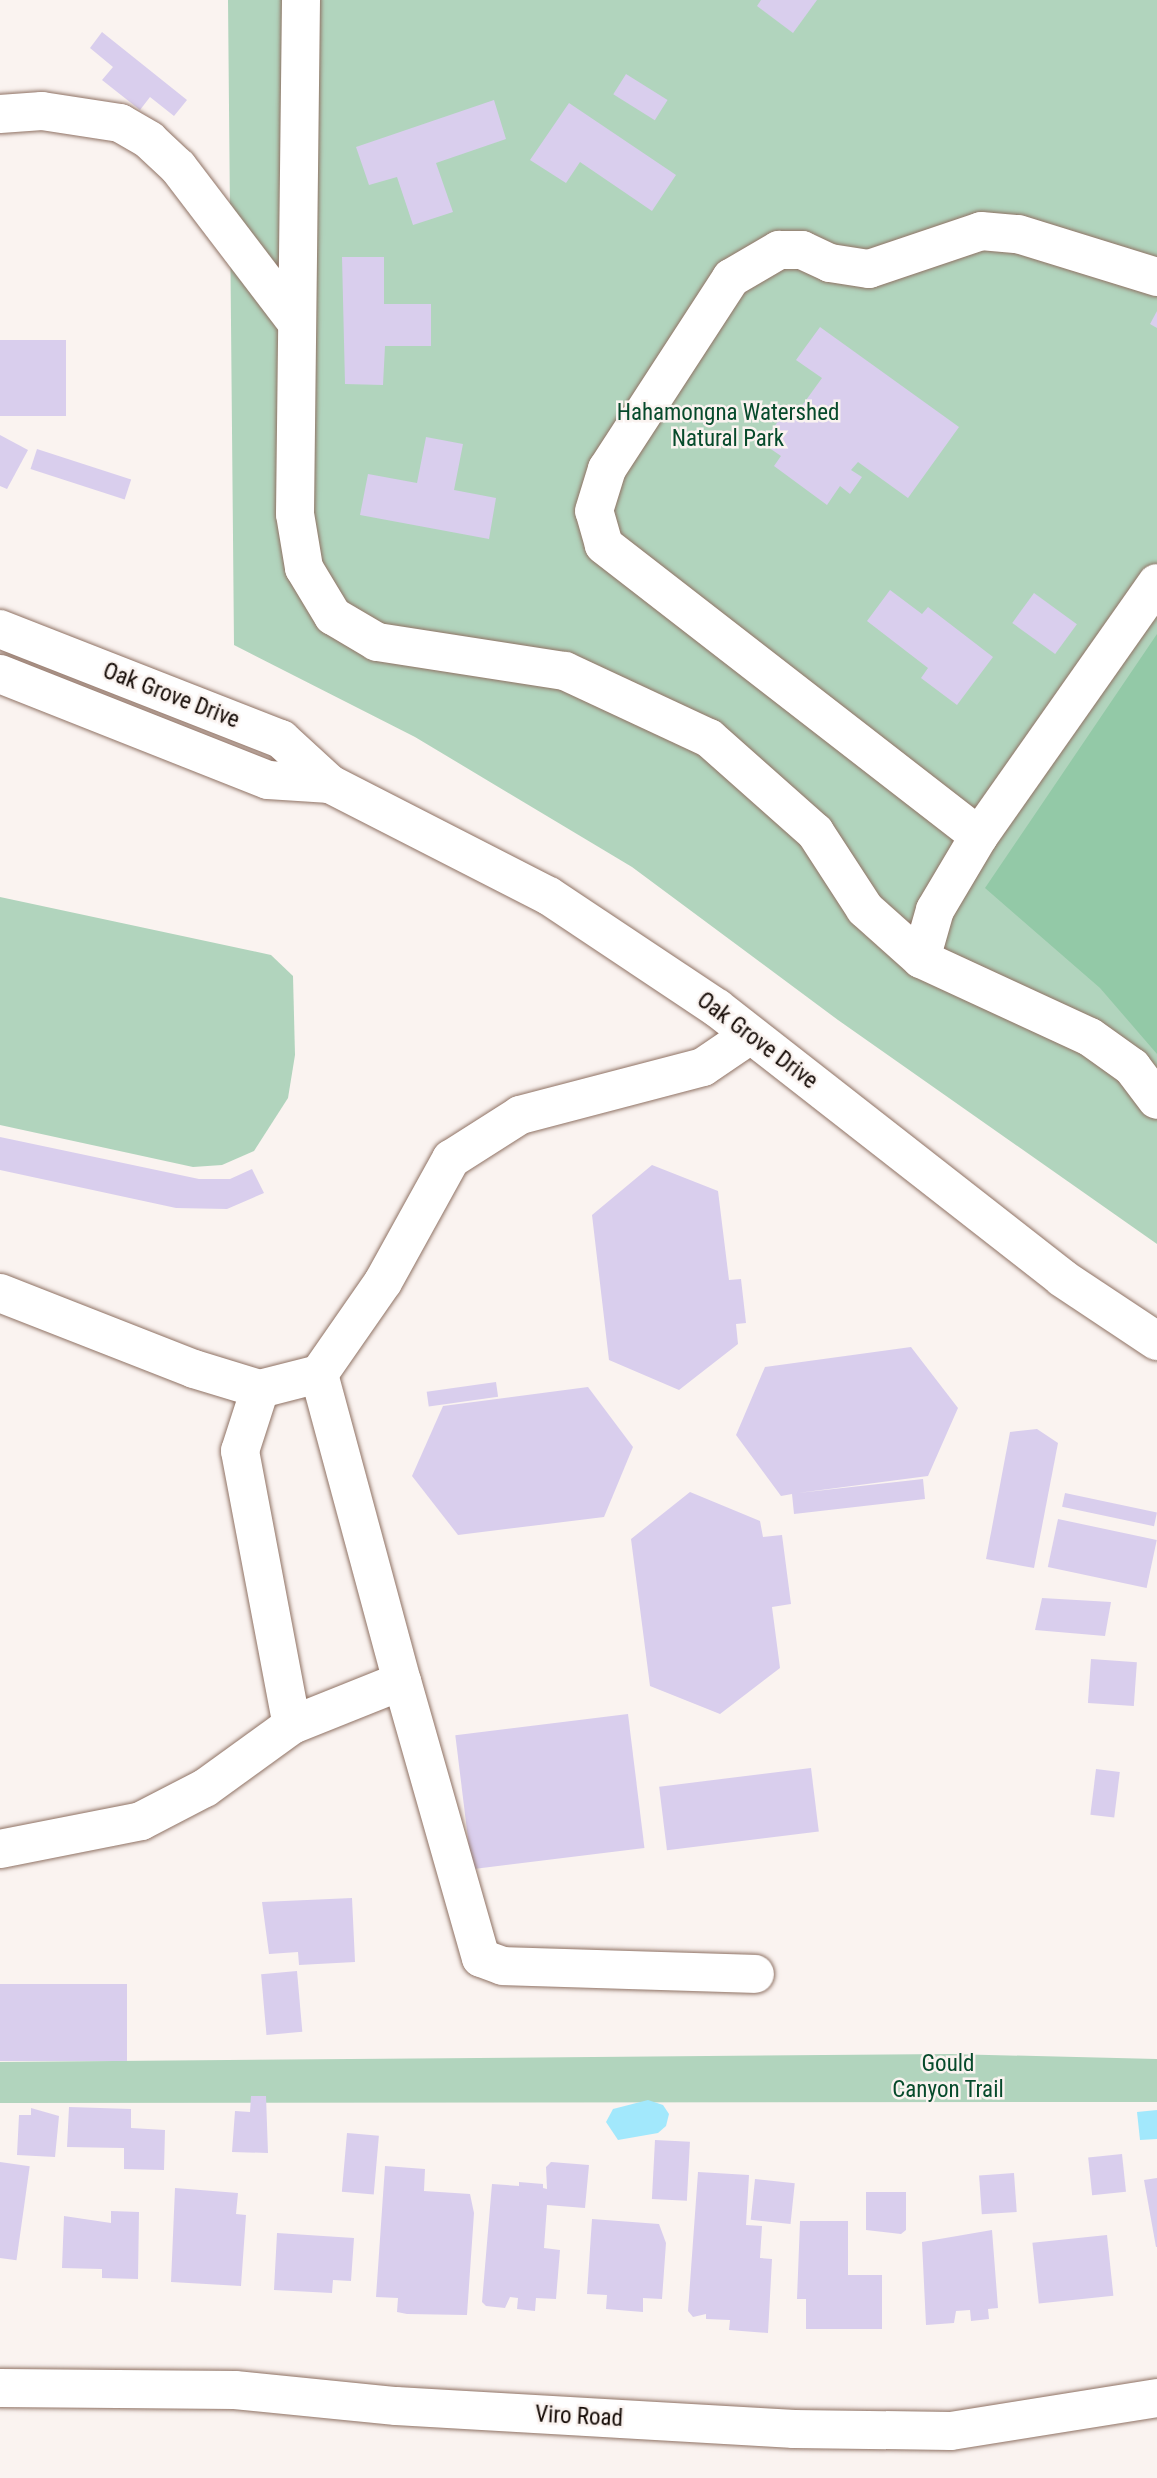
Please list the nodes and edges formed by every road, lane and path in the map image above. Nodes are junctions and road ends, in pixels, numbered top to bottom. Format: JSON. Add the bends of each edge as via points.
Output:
{"nodes":[{"id":1,"x":301,"y":0,"type":"edge"},
{"id":2,"x":0,"y":114,"type":"edge"},
{"id":3,"x":1157,"y":277,"type":"edge"},
{"id":4,"x":294,"y":319,"type":"junction"},
{"id":5,"x":1157,"y":583,"type":"edge"},
{"id":6,"x":0,"y":629,"type":"edge"},
{"id":7,"x":0,"y":674,"type":"edge"},
{"id":8,"x":330,"y":784,"type":"junction"},
{"id":9,"x":979,"y":836,"type":"junction"},
{"id":10,"x":921,"y":958,"type":"junction"},
{"id":11,"x":750,"y":1035,"type":"junction"},
{"id":12,"x":1157,"y":1100,"type":"edge"},
{"id":13,"x":0,"y":1293,"type":"edge"},
{"id":14,"x":1157,"y":1341,"type":"edge"},
{"id":15,"x":319,"y":1374,"type":"junction"},
{"id":16,"x":260,"y":1390,"type":"junction"},
{"id":17,"x":402,"y":1681,"type":"junction"},
{"id":18,"x":292,"y":1725,"type":"junction"},
{"id":19,"x":0,"y":1849,"type":"edge"},
{"id":20,"x":755,"y":1974,"type":"dead end"},
{"id":21,"x":0,"y":2388,"type":"edge"},
{"id":22,"x":1157,"y":2398,"type":"edge"}],
"edges":[{"from":1,"to":4,"type":"street"},
{"from":2,"to":4,"type":"street","via":[[42,111],[120,123],[149,140],[178,167]]},
{"from":3,"to":9,"type":"street","via":[[1018,234],[981,231],[869,269],[831,263],[802,250],[779,250],[731,278],[607,469],[594,511],[604,545]]},
{"from":4,"to":10,"type":"street","via":[[295,514],[304,568],[333,616],[377,642],[565,671],[709,738],[815,832],[864,909]]},
{"from":5,"to":9,"type":"street"},
{"from":6,"to":8,"type":"street","name":"Oak Grove Drive","via":[[281,739]]},
{"from":7,"to":8,"type":"street","name":"Oak Grove Drive","via":[[268,780]]},
{"from":8,"to":11,"type":"street","name":"Oak Grove Drive","via":[[549,896]]},
{"from":9,"to":10,"type":"street","via":[[935,910]]},
{"from":10,"to":12,"type":"street","via":[[1090,1037],[1132,1067]]},
{"from":11,"to":14,"type":"street","name":"Oak Grove Drive","via":[[1062,1278]]},
{"from":11,"to":15,"type":"street","via":[[703,1067],[520,1115],[452,1159],[383,1282]]},
{"from":13,"to":16,"type":"street"},
{"from":15,"to":16,"type":"street"},
{"from":15,"to":17,"type":"street"},
{"from":16,"to":18,"type":"street","via":[[240,1451]]},
{"from":17,"to":18,"type":"street"},
{"from":17,"to":20,"type":"street","via":[[481,1958],[503,1966]]},
{"from":18,"to":19,"type":"street","via":[[205,1788],[141,1821]]},
{"from":21,"to":22,"type":"street","name":"Viro Road","via":[[235,2390],[410,2407],[794,2429],[951,2431]]}]}
